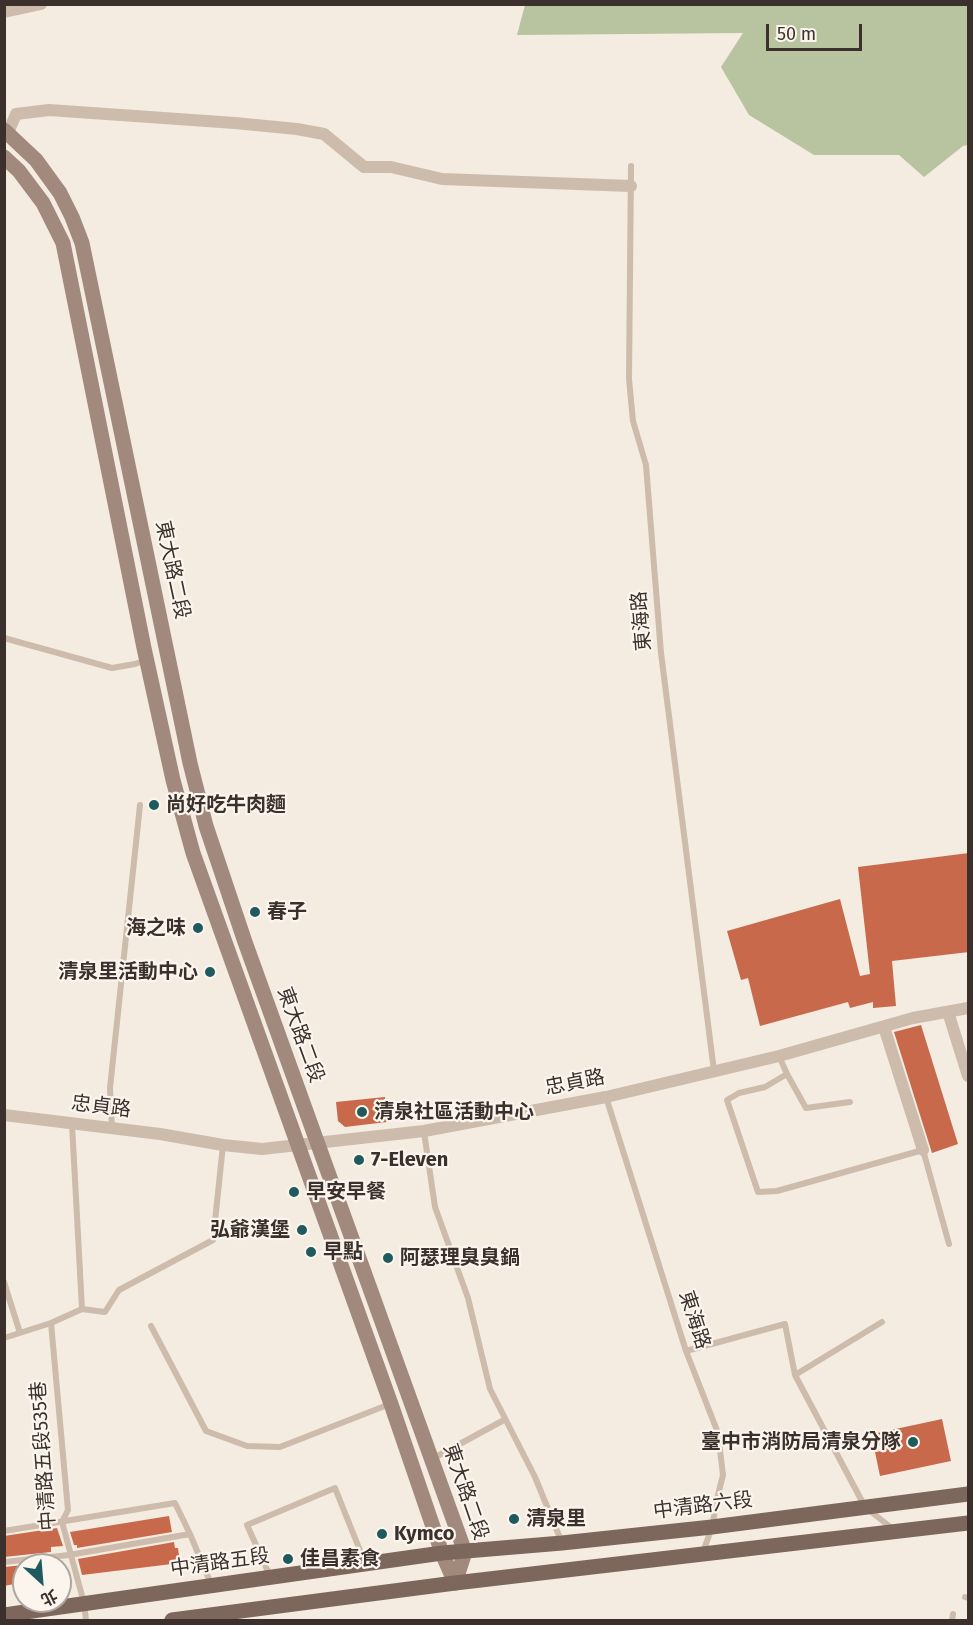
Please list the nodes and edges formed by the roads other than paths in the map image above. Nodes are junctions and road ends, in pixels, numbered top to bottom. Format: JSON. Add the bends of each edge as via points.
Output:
{"nodes":[{"id":1,"x":41,"y":4,"type":"edge"},
{"id":2,"x":4,"y":12,"type":"edge"},
{"id":3,"x":6,"y":131,"type":"edge"},
{"id":4,"x":4,"y":157,"type":"edge"},
{"id":5,"x":631,"y":166,"type":"dead end"},
{"id":6,"x":631,"y":186,"type":"junction"},
{"id":7,"x":4,"y":638,"type":"edge"},
{"id":8,"x":166,"y":643,"type":"junction"},
{"id":9,"x":145,"y":654,"type":"junction"},
{"id":10,"x":140,"y":805,"type":"dead end"},
{"id":11,"x":969,"y":1008,"type":"edge"},
{"id":12,"x":948,"y":1012,"type":"junction"},
{"id":13,"x":884,"y":1027,"type":"junction"},
{"id":14,"x":779,"y":1056,"type":"junction"},
{"id":15,"x":714,"y":1072,"type":"junction"},
{"id":16,"x":787,"y":1074,"type":"junction"},
{"id":17,"x":969,"y":1076,"type":"edge"},
{"id":18,"x":606,"y":1097,"type":"junction"},
{"id":19,"x":850,"y":1102,"type":"dead end"},
{"id":20,"x":4,"y":1115,"type":"edge"},
{"id":21,"x":72,"y":1122,"type":"junction"},
{"id":22,"x":112,"y":1128,"type":"junction"},
{"id":23,"x":424,"y":1131,"type":"junction"},
{"id":24,"x":317,"y":1142,"type":"junction"},
{"id":25,"x":298,"y":1144,"type":"junction"},
{"id":26,"x":223,"y":1145,"type":"junction"},
{"id":27,"x":923,"y":1150,"type":"junction"},
{"id":28,"x":948,"y":1244,"type":"dead end"},
{"id":29,"x":4,"y":1282,"type":"edge"},
{"id":30,"x":82,"y":1309,"type":"junction"},
{"id":31,"x":51,"y":1323,"type":"junction"},
{"id":32,"x":882,"y":1323,"type":"dead end"},
{"id":33,"x":150,"y":1326,"type":"dead end"},
{"id":34,"x":20,"y":1333,"type":"junction"},
{"id":35,"x":4,"y":1338,"type":"edge"},
{"id":36,"x":686,"y":1351,"type":"junction"},
{"id":37,"x":795,"y":1376,"type":"junction"},
{"id":38,"x":391,"y":1404,"type":"junction"},
{"id":39,"x":504,"y":1420,"type":"junction"},
{"id":40,"x":432,"y":1459,"type":"junction"},
{"id":41,"x":969,"y":1494,"type":"edge"},
{"id":42,"x":865,"y":1507,"type":"junction"},
{"id":43,"x":62,"y":1522,"type":"junction"},
{"id":44,"x":969,"y":1523,"type":"edge"},
{"id":45,"x":712,"y":1527,"type":"junction"},
{"id":46,"x":4,"y":1530,"type":"edge"},
{"id":47,"x":895,"y":1532,"type":"junction"},
{"id":48,"x":190,"y":1534,"type":"junction"},
{"id":49,"x":562,"y":1543,"type":"junction"},
{"id":50,"x":465,"y":1552,"type":"junction"},
{"id":51,"x":69,"y":1553,"type":"edge"},
{"id":52,"x":442,"y":1553,"type":"junction"},
{"id":53,"x":72,"y":1554,"type":"edge"},
{"id":54,"x":702,"y":1555,"type":"junction"},
{"id":55,"x":364,"y":1563,"type":"junction"},
{"id":56,"x":72,"y":1565,"type":"edge"},
{"id":57,"x":270,"y":1577,"type":"junction"},
{"id":58,"x":455,"y":1583,"type":"junction"},
{"id":59,"x":211,"y":1585,"type":"junction"},
{"id":60,"x":84,"y":1603,"type":"junction"},
{"id":61,"x":4,"y":1615,"type":"edge"},
{"id":62,"x":86,"y":1620,"type":"edge"},
{"id":63,"x":172,"y":1620,"type":"edge"}],
"edges":[{"from":1,"to":2,"type":"street"},
{"from":3,"to":6,"type":"street","via":[[16,114],[49,110],[235,123],[324,134],[364,166],[391,167],[442,179]]},
{"from":3,"to":8,"type":"street","name":"東大路二段","via":[[36,160],[60,193],[82,243]]},
{"from":4,"to":9,"type":"street","name":"東大路二段","via":[[43,203],[63,243]]},
{"from":5,"to":6,"type":"lane","name":"東海路"},
{"from":6,"to":15,"type":"lane","name":"東海路","via":[[633,421],[646,465],[661,652]]},
{"from":7,"to":9,"type":"lane","via":[[112,668],[135,664]]},
{"from":8,"to":9,"type":"street"},
{"from":8,"to":24,"type":"street","name":"東大路二段","via":[[206,826]]},
{"from":9,"to":25,"type":"street","name":"東大路二段","via":[[193,853]]},
{"from":10,"to":22,"type":"lane","via":[[110,1088]]},
{"from":11,"to":12,"type":"street","name":"忠貞路"},
{"from":12,"to":13,"type":"street","name":"忠貞路"},
{"from":12,"to":17,"type":"street"},
{"from":13,"to":14,"type":"street","name":"忠貞路"},
{"from":13,"to":27,"type":"street"},
{"from":14,"to":15,"type":"street","name":"忠貞路"},
{"from":14,"to":16,"type":"lane"},
{"from":15,"to":18,"type":"street","name":"忠貞路"},
{"from":16,"to":19,"type":"lane","via":[[806,1108]]},
{"from":16,"to":27,"type":"lane","via":[[765,1087],[727,1100],[758,1192],[777,1191]]},
{"from":18,"to":23,"type":"street","name":"忠貞路"},
{"from":18,"to":36,"type":"lane","name":"東海路"},
{"from":20,"to":21,"type":"street","name":"忠貞路"},
{"from":21,"to":22,"type":"street","name":"忠貞路"},
{"from":21,"to":30,"type":"lane"},
{"from":22,"to":26,"type":"street","name":"忠貞路"},
{"from":23,"to":24,"type":"street","name":"忠貞路"},
{"from":23,"to":39,"type":"lane","via":[[435,1207],[468,1298],[490,1389]]},
{"from":24,"to":25,"type":"street","name":"忠貞路"},
{"from":24,"to":40,"type":"street","name":"東大路二段"},
{"from":25,"to":26,"type":"street","name":"忠貞路","via":[[262,1149]]},
{"from":25,"to":38,"type":"street","name":"東大路二段"},
{"from":26,"to":30,"type":"lane","via":[[213,1240],[119,1290],[105,1311]]},
{"from":27,"to":28,"type":"lane"},
{"from":29,"to":34,"type":"lane"},
{"from":30,"to":31,"type":"lane"},
{"from":31,"to":34,"type":"lane"},
{"from":31,"to":43,"type":"lane","name":"中清路五段535巷","via":[[68,1509]]},
{"from":32,"to":37,"type":"lane"},
{"from":33,"to":38,"type":"lane","via":[[206,1431],[247,1446],[280,1447]]},
{"from":34,"to":35,"type":"lane"},
{"from":36,"to":37,"type":"lane","via":[[785,1324]]},
{"from":36,"to":45,"type":"lane","name":"東海路","via":[[718,1433],[723,1475]]},
{"from":37,"to":42,"type":"lane"},
{"from":38,"to":52,"type":"street","name":"東大路二段"},
{"from":39,"to":40,"type":"lane"},
{"from":39,"to":49,"type":"lane","via":[[535,1477]]},
{"from":40,"to":50,"type":"street","name":"東大路二段"},
{"from":41,"to":42,"type":"main road","name":"中清路六段"},
{"from":42,"to":45,"type":"main road","name":"中清路六段"},
{"from":42,"to":47,"type":"lane"},
{"from":43,"to":46,"type":"lane"},
{"from":43,"to":48,"type":"lane","via":[[175,1503]]},
{"from":43,"to":51,"type":"lane","name":"中清路五段535巷"},
{"from":44,"to":47,"type":"main road"},
{"from":45,"to":49,"type":"main road","name":"中清路六段"},
{"from":45,"to":54,"type":"lane","name":"東海路"},
{"from":47,"to":54,"type":"main road"},
{"from":48,"to":53,"type":"lane"},
{"from":48,"to":59,"type":"lane"},
{"from":49,"to":50,"type":"main road","name":"中清路六段"},
{"from":50,"to":52,"type":"main road","name":"中清路六段"},
{"from":50,"to":58,"type":"street","name":"東大路二段"},
{"from":52,"to":55,"type":"main road","name":"中清路五段"},
{"from":52,"to":58,"type":"street","name":"東大路二段"},
{"from":54,"to":58,"type":"main road"},
{"from":55,"to":57,"type":"main road","name":"中清路五段"},
{"from":55,"to":57,"type":"lane","via":[[335,1488],[248,1525]]},
{"from":56,"to":60,"type":"lane","name":"中清路五段535巷"},
{"from":57,"to":59,"type":"main road","name":"中清路五段"},
{"from":58,"to":63,"type":"main road"},
{"from":59,"to":60,"type":"main road","name":"中清路五段"},
{"from":60,"to":61,"type":"main road","name":"中清路五段"},
{"from":60,"to":62,"type":"lane","name":"中清路五段535巷"}]}
